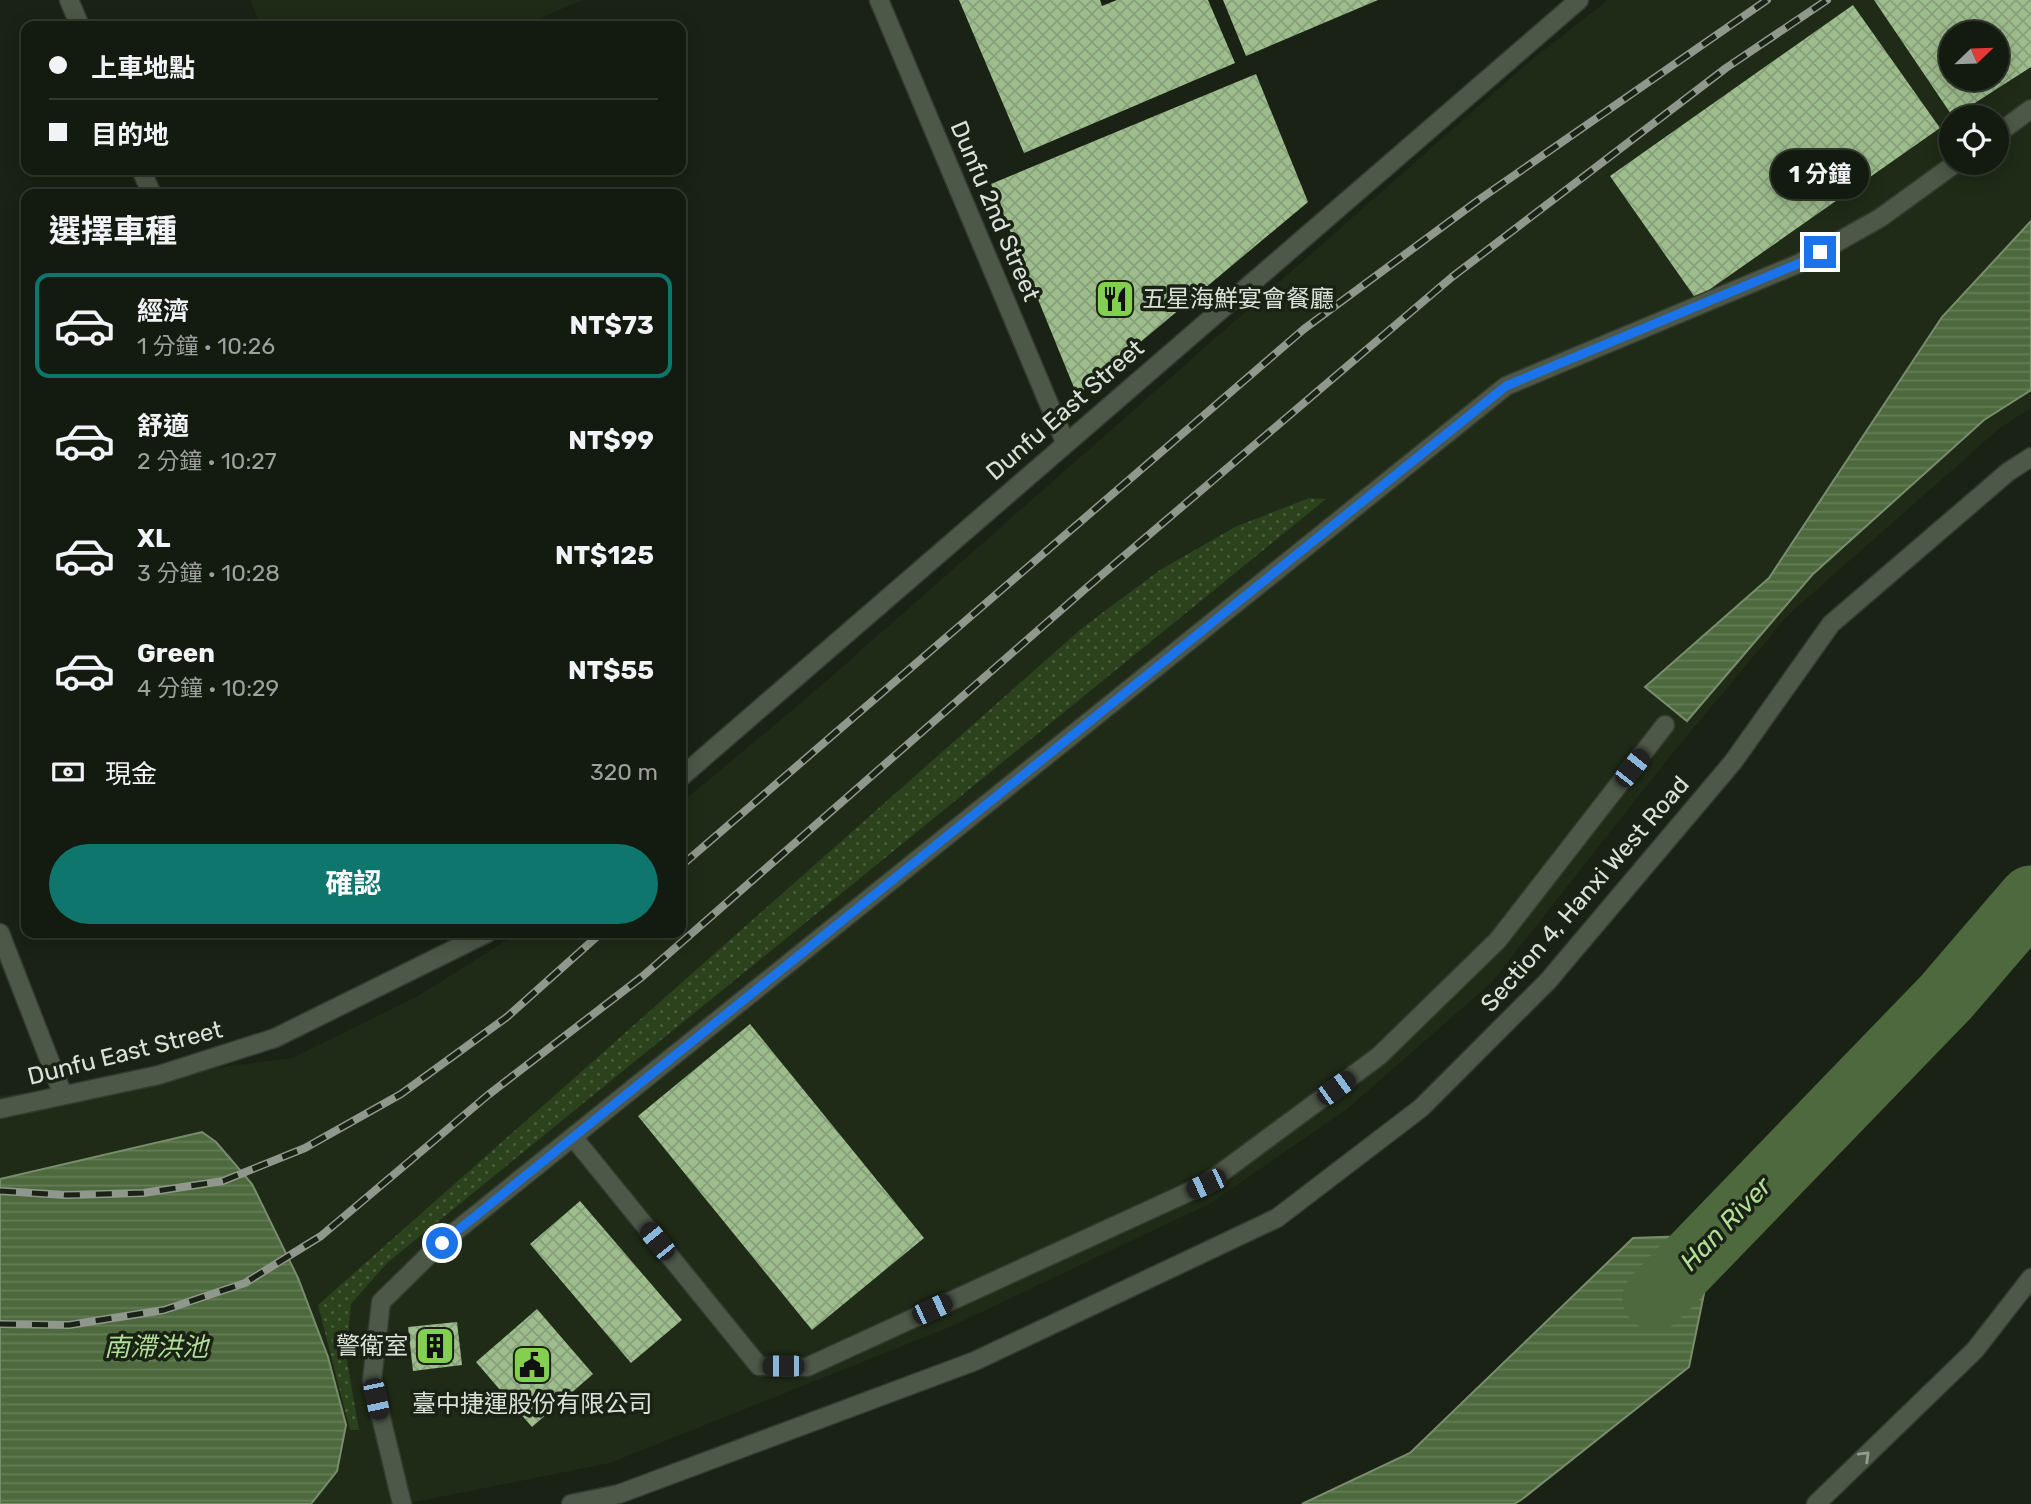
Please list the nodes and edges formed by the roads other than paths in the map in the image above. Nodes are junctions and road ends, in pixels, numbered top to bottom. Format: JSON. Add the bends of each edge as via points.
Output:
{"nodes":[{"id":1,"x":69,"y":0,"type":"edge"},
{"id":2,"x":879,"y":0,"type":"edge"},
{"id":3,"x":1579,"y":0,"type":"edge"},
{"id":4,"x":78,"y":21,"type":"edge"},
{"id":5,"x":2031,"y":109,"type":"edge"},
{"id":6,"x":2009,"y":125,"type":"edge"},
{"id":7,"x":1939,"y":175,"type":"edge"},
{"id":8,"x":1065,"y":442,"type":"junction"},
{"id":9,"x":2031,"y":457,"type":"edge"},
{"id":10,"x":1665,"y":725,"type":"dead end"},
{"id":11,"x":686,"y":773,"type":"edge"},
{"id":12,"x":0,"y":933,"type":"edge"},
{"id":13,"x":469,"y":938,"type":"edge"},
{"id":14,"x":63,"y":1095,"type":"junction"},
{"id":15,"x":0,"y":1109,"type":"edge"},
{"id":16,"x":573,"y":1137,"type":"junction"},
{"id":17,"x":2031,"y":1278,"type":"edge"},
{"id":18,"x":402,"y":1504,"type":"edge"},
{"id":19,"x":571,"y":1504,"type":"edge"},
{"id":20,"x":1816,"y":1504,"type":"edge"}],
"edges":[{"from":1,"to":4,"type":"street"},
{"from":2,"to":8,"type":"street","name":"Dunfu 2nd Street"},
{"from":3,"to":8,"type":"street","name":"Dunfu East Street"},
{"from":5,"to":6,"type":"street"},
{"from":7,"to":16,"type":"street","via":[[1880,218],[1800,263],[1506,386]]},
{"from":8,"to":11,"type":"street","name":"Dunfu East Street"},
{"from":9,"to":19,"type":"street","name":"Section 4, Hanxi West Road","via":[[1831,624],[1733,761],[1548,981],[1421,1108],[1277,1218],[975,1361],[619,1494]]},
{"from":10,"to":16,"type":"street","via":[[1498,940],[1379,1056],[1206,1184],[807,1367],[760,1366]]},
{"from":12,"to":14,"type":"street"},
{"from":13,"to":14,"type":"street","name":"Dunfu East Street","via":[[275,1038],[159,1075]]},
{"from":14,"to":15,"type":"street","name":"Dunfu East Street"},
{"from":16,"to":18,"type":"street","via":[[442,1243],[381,1302],[372,1380]]},
{"from":20,"to":17,"type":"street","one_way":true,"via":[[1975,1350]]}]}
